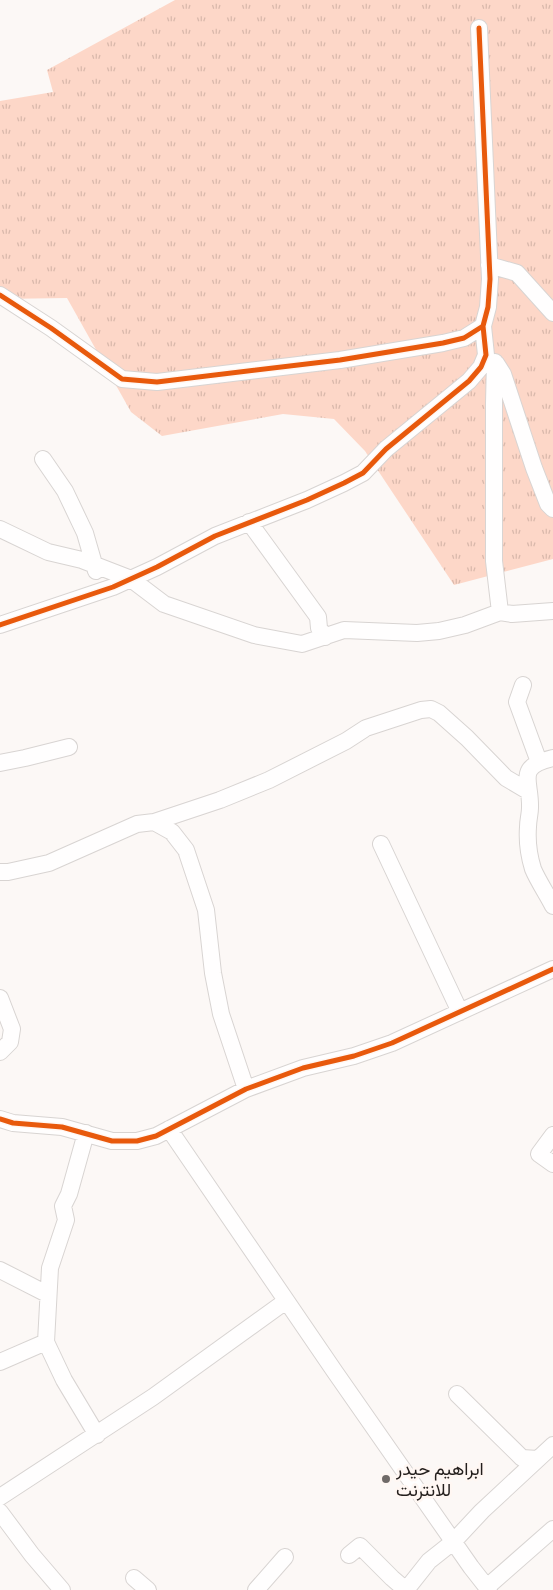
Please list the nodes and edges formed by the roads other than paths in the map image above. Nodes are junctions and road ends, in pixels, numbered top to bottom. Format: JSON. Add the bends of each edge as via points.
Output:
{"nodes":[{"id":1,"x":478,"y":28,"type":"dead end"},
{"id":2,"x":489,"y":265,"type":"junction"},
{"id":3,"x":0,"y":295,"type":"edge"},
{"id":4,"x":553,"y":314,"type":"edge"},
{"id":5,"x":483,"y":326,"type":"junction"},
{"id":6,"x":485,"y":347,"type":"junction"},
{"id":7,"x":495,"y":362,"type":"junction"},
{"id":8,"x":43,"y":459,"type":"dead end"},
{"id":9,"x":553,"y":509,"type":"edge"},
{"id":10,"x":249,"y":522,"type":"junction"},
{"id":11,"x":0,"y":529,"type":"edge"},
{"id":12,"x":92,"y":563,"type":"junction"},
{"id":13,"x":131,"y":579,"type":"junction"},
{"id":14,"x":103,"y":590,"type":"junction"},
{"id":15,"x":553,"y":610,"type":"edge"},
{"id":16,"x":500,"y":612,"type":"junction"},
{"id":17,"x":0,"y":625,"type":"edge"},
{"id":18,"x":324,"y":637,"type":"junction"},
{"id":19,"x":523,"y":685,"type":"dead end"},
{"id":20,"x":69,"y":747,"type":"dead end"},
{"id":21,"x":546,"y":760,"type":"edge"},
{"id":22,"x":0,"y":763,"type":"edge"},
{"id":23,"x":528,"y":791,"type":"junction"},
{"id":24,"x":154,"y":822,"type":"junction"},
{"id":25,"x":381,"y":844,"type":"dead end"},
{"id":26,"x":0,"y":872,"type":"edge"},
{"id":27,"x":553,"y":906,"type":"edge"},
{"id":28,"x":553,"y":969,"type":"edge"},
{"id":29,"x":0,"y":998,"type":"edge"},
{"id":30,"x":460,"y":1012,"type":"junction"},
{"id":31,"x":0,"y":1052,"type":"edge"},
{"id":32,"x":246,"y":1089,"type":"junction"},
{"id":33,"x":0,"y":1119,"type":"edge"},
{"id":34,"x":169,"y":1129,"type":"junction"},
{"id":35,"x":86,"y":1133,"type":"junction"},
{"id":36,"x":553,"y":1135,"type":"edge"},
{"id":37,"x":553,"y":1164,"type":"edge"},
{"id":38,"x":0,"y":1270,"type":"edge"},
{"id":39,"x":47,"y":1294,"type":"junction"},
{"id":40,"x":286,"y":1301,"type":"junction"},
{"id":41,"x":46,"y":1342,"type":"junction"},
{"id":42,"x":0,"y":1362,"type":"edge"},
{"id":43,"x":458,"y":1394,"type":"dead end"},
{"id":44,"x":97,"y":1434,"type":"junction"},
{"id":45,"x":553,"y":1445,"type":"edge"},
{"id":46,"x":538,"y":1459,"type":"junction"},
{"id":47,"x":0,"y":1497,"type":"edge"},
{"id":48,"x":0,"y":1512,"type":"edge"},
{"id":49,"x":553,"y":1529,"type":"edge"},
{"id":50,"x":453,"y":1542,"type":"junction"},
{"id":51,"x":349,"y":1555,"type":"dead end"},
{"id":52,"x":285,"y":1557,"type":"dead end"},
{"id":53,"x":134,"y":1578,"type":"dead end"},
{"id":54,"x":488,"y":1589,"type":"edge"},
{"id":55,"x":62,"y":1590,"type":"edge"},
{"id":56,"x":148,"y":1590,"type":"edge"},
{"id":57,"x":256,"y":1590,"type":"edge"},
{"id":58,"x":406,"y":1590,"type":"edge"}],
"edges":[{"from":1,"to":2,"type":"street"},
{"from":2,"to":4,"type":"street","via":[[517,273]]},
{"from":2,"to":5,"type":"street","via":[[488,307]]},
{"from":3,"to":5,"type":"street","via":[[117,376],[134,381],[157,382],[340,360],[443,343],[464,338]]},
{"from":5,"to":6,"type":"street"},
{"from":6,"to":7,"type":"street"},
{"from":6,"to":10,"type":"street","via":[[486,355],[470,381],[386,449],[363,472],[307,500]]},
{"from":7,"to":9,"type":"street","via":[[503,374],[534,468]]},
{"from":7,"to":16,"type":"street","via":[[494,561]]},
{"from":8,"to":12,"type":"street","via":[[65,491],[85,533]]},
{"from":10,"to":13,"type":"street"},
{"from":10,"to":18,"type":"street","via":[[318,618]]},
{"from":11,"to":12,"type":"street","via":[[48,552]]},
{"from":12,"to":13,"type":"street"},
{"from":12,"to":14,"type":"street"},
{"from":13,"to":14,"type":"street"},
{"from":13,"to":18,"type":"street","via":[[164,604],[254,635],[302,644]]},
{"from":14,"to":17,"type":"street"},
{"from":15,"to":16,"type":"street"},
{"from":16,"to":18,"type":"street","via":[[440,631],[344,630]]},
{"from":19,"to":21,"type":"street","via":[[517,702]]},
{"from":20,"to":22,"type":"street"},
{"from":21,"to":23,"type":"street","via":[[531,768],[526,778]]},
{"from":23,"to":24,"type":"street","via":[[506,778],[467,738],[431,709],[366,728],[269,780]]},
{"from":23,"to":27,"type":"street","via":[[529,848],[533,868]]},
{"from":24,"to":26,"type":"street","via":[[136,824],[49,862]]},
{"from":24,"to":32,"type":"street","via":[[172,832],[186,850],[206,910],[220,1014]]},
{"from":25,"to":30,"type":"street"},
{"from":28,"to":30,"type":"street"},
{"from":29,"to":31,"type":"street","via":[[12,1029],[10,1042]]},
{"from":30,"to":32,"type":"street","via":[[392,1043],[304,1068]]},
{"from":32,"to":34,"type":"street"},
{"from":33,"to":35,"type":"street"},
{"from":34,"to":35,"type":"street","via":[[136,1141],[112,1140]]},
{"from":34,"to":40,"type":"street"},
{"from":35,"to":39,"type":"street","via":[[69,1194],[62,1206],[66,1220],[50,1268]]},
{"from":36,"to":37,"type":"street","via":[[539,1154]]},
{"from":38,"to":39,"type":"street"},
{"from":39,"to":41,"type":"street"},
{"from":40,"to":44,"type":"street"},
{"from":40,"to":50,"type":"street"},
{"from":41,"to":42,"type":"street"},
{"from":41,"to":44,"type":"street","via":[[64,1380]]},
{"from":43,"to":46,"type":"street","via":[[522,1458]]},
{"from":44,"to":47,"type":"street"},
{"from":45,"to":46,"type":"street"},
{"from":46,"to":50,"type":"street"},
{"from":48,"to":55,"type":"street"},
{"from":49,"to":54,"type":"street"},
{"from":50,"to":54,"type":"street"},
{"from":50,"to":58,"type":"street","via":[[429,1561]]},
{"from":51,"to":58,"type":"street","via":[[360,1546]]},
{"from":52,"to":57,"type":"street"},
{"from":53,"to":56,"type":"street"}]}
